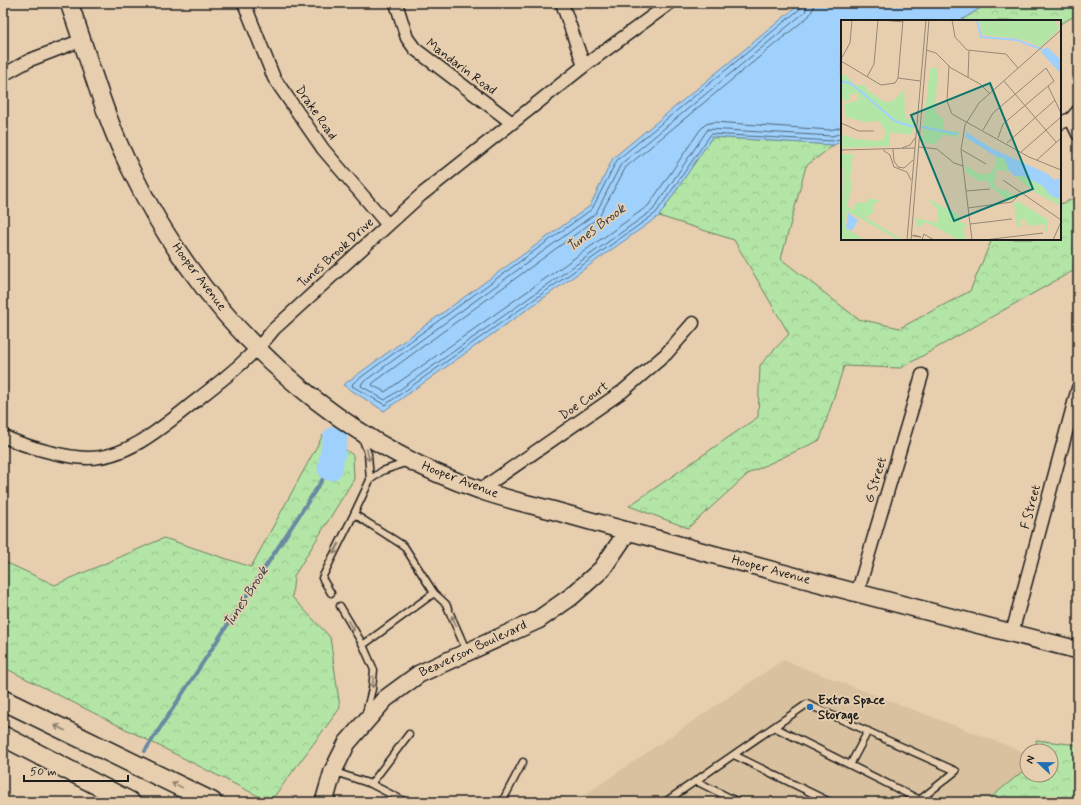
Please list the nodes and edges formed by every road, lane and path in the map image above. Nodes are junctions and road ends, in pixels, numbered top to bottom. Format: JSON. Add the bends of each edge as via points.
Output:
{"nodes":[{"id":1,"x":69,"y":3,"type":"edge"},
{"id":2,"x":244,"y":3,"type":"edge"},
{"id":3,"x":396,"y":3,"type":"edge"},
{"id":4,"x":562,"y":3,"type":"edge"},
{"id":5,"x":670,"y":3,"type":"edge"},
{"id":6,"x":82,"y":40,"type":"junction"},
{"id":7,"x":584,"y":66,"type":"junction"},
{"id":8,"x":3,"y":75,"type":"edge"},
{"id":9,"x":1070,"y":118,"type":"edge"},
{"id":10,"x":511,"y":122,"type":"junction"},
{"id":11,"x":1078,"y":134,"type":"edge"},
{"id":12,"x":388,"y":225,"type":"junction"},
{"id":13,"x":693,"y":323,"type":"dead end"},
{"id":14,"x":258,"y":348,"type":"junction"},
{"id":15,"x":922,"y":375,"type":"dead end"},
{"id":16,"x":1078,"y":388,"type":"edge"},
{"id":17,"x":360,"y":432,"type":"junction"},
{"id":18,"x":3,"y":436,"type":"edge"},
{"id":19,"x":412,"y":461,"type":"junction"},
{"id":20,"x":370,"y":480,"type":"junction"},
{"id":21,"x":480,"y":490,"type":"junction"},
{"id":22,"x":354,"y":514,"type":"junction"},
{"id":23,"x":628,"y":531,"type":"junction"},
{"id":24,"x":332,"y":593,"type":"dead end"},
{"id":25,"x":434,"y":593,"type":"junction"},
{"id":26,"x":857,"y":594,"type":"junction"},
{"id":27,"x":340,"y":606,"type":"dead end"},
{"id":28,"x":1012,"y":633,"type":"junction"},
{"id":29,"x":363,"y":646,"type":"junction"},
{"id":30,"x":1078,"y":650,"type":"edge"},
{"id":31,"x":467,"y":653,"type":"junction"},
{"id":32,"x":3,"y":700,"type":"edge"},
{"id":33,"x":364,"y":721,"type":"junction"},
{"id":34,"x":774,"y":727,"type":"junction"},
{"id":35,"x":868,"y":732,"type":"junction"},
{"id":36,"x":410,"y":734,"type":"dead end"},
{"id":37,"x":3,"y":736,"type":"edge"},
{"id":38,"x":734,"y":755,"type":"junction"},
{"id":39,"x":523,"y":762,"type":"dead end"},
{"id":40,"x":850,"y":765,"type":"junction"},
{"id":41,"x":333,"y":771,"type":"junction"},
{"id":42,"x":696,"y":781,"type":"junction"},
{"id":43,"x":371,"y":784,"type":"junction"},
{"id":44,"x":918,"y":801,"type":"edge"},
{"id":45,"x":130,"y":802,"type":"edge"},
{"id":46,"x":212,"y":802,"type":"edge"},
{"id":47,"x":324,"y":802,"type":"edge"},
{"id":48,"x":406,"y":802,"type":"edge"},
{"id":49,"x":502,"y":802,"type":"edge"},
{"id":50,"x":665,"y":802,"type":"edge"},
{"id":51,"x":738,"y":802,"type":"edge"},
{"id":52,"x":830,"y":802,"type":"edge"}],
"edges":[{"from":1,"to":6,"type":"main road","name":"Hooper Avenue"},
{"from":2,"to":12,"type":"street","name":"Drake Road","via":[[274,78],[323,149]]},
{"from":3,"to":10,"type":"street","name":"Mandarin Road","via":[[407,38],[415,50]]},
{"from":4,"to":7,"type":"street"},
{"from":5,"to":7,"type":"street","name":"Tunes Brook Drive"},
{"from":6,"to":8,"type":"street","via":[[30,60]]},
{"from":6,"to":14,"type":"main road","name":"Hooper Avenue","via":[[130,170],[157,218],[188,267],[225,314]]},
{"from":7,"to":10,"type":"street","name":"Tunes Brook Drive"},
{"from":9,"to":11,"type":"street"},
{"from":10,"to":12,"type":"street","name":"Tunes Brook Drive","via":[[421,194]]},
{"from":12,"to":14,"type":"street","name":"Tunes Brook Drive","via":[[274,329]]},
{"from":13,"to":21,"type":"street","name":"Doe Court","via":[[666,354],[623,391]]},
{"from":14,"to":17,"type":"main road","name":"Hooper Avenue","via":[[279,370]]},
{"from":14,"to":18,"type":"street","name":"Tunes Brook Drive","via":[[240,366],[167,424],[137,443],[113,454],[88,458],[63,456]]},
{"from":15,"to":26,"type":"street","name":"G Street"},
{"from":16,"to":28,"type":"street","name":"F Street"},
{"from":17,"to":19,"type":"main road","name":"Hooper Avenue"},
{"from":17,"to":20,"type":"lane","one_way":true,"via":[[368,454]]},
{"from":19,"to":20,"type":"lane","via":[[382,471]]},
{"from":19,"to":21,"type":"main road","name":"Hooper Avenue"},
{"from":20,"to":22,"type":"lane"},
{"from":21,"to":23,"type":"main road","name":"Hooper Avenue"},
{"from":22,"to":24,"type":"lane","one_way":true,"via":[[322,578]]},
{"from":22,"to":25,"type":"lane","via":[[404,546]]},
{"from":23,"to":26,"type":"main road","name":"Hooper Avenue"},
{"from":23,"to":31,"type":"main road","name":"Beaverson Boulevard","via":[[602,569],[572,596],[538,620]]},
{"from":25,"to":29,"type":"lane"},
{"from":31,"to":25,"type":"lane","one_way":true,"via":[[446,604]]},
{"from":26,"to":28,"type":"main road","name":"Hooper Avenue"},
{"from":27,"to":29,"type":"lane","one_way":true},
{"from":28,"to":30,"type":"main road","name":"Hooper Avenue"},
{"from":29,"to":33,"type":"lane","one_way":true,"via":[[374,670]]},
{"from":31,"to":33,"type":"main road","name":"Beaverson Boulevard","via":[[419,674],[384,699]]},
{"from":46,"to":32,"type":"main road","one_way":true},
{"from":33,"to":41,"type":"main road","name":"Beaverson Boulevard","via":[[347,743]]},
{"from":34,"to":35,"type":"lane","via":[[807,704]]},
{"from":34,"to":38,"type":"lane"},
{"from":34,"to":40,"type":"lane"},
{"from":35,"to":40,"type":"lane"},
{"from":35,"to":44,"type":"lane","via":[[956,771]]},
{"from":36,"to":43,"type":"lane"},
{"from":37,"to":45,"type":"main road"},
{"from":38,"to":42,"type":"lane"},
{"from":38,"to":52,"type":"lane"},
{"from":39,"to":49,"type":"lane"},
{"from":40,"to":44,"type":"lane"},
{"from":41,"to":43,"type":"lane"},
{"from":41,"to":47,"type":"main road","name":"Beaverson Boulevard"},
{"from":42,"to":50,"type":"lane"},
{"from":42,"to":51,"type":"lane"},
{"from":43,"to":48,"type":"lane"}]}
